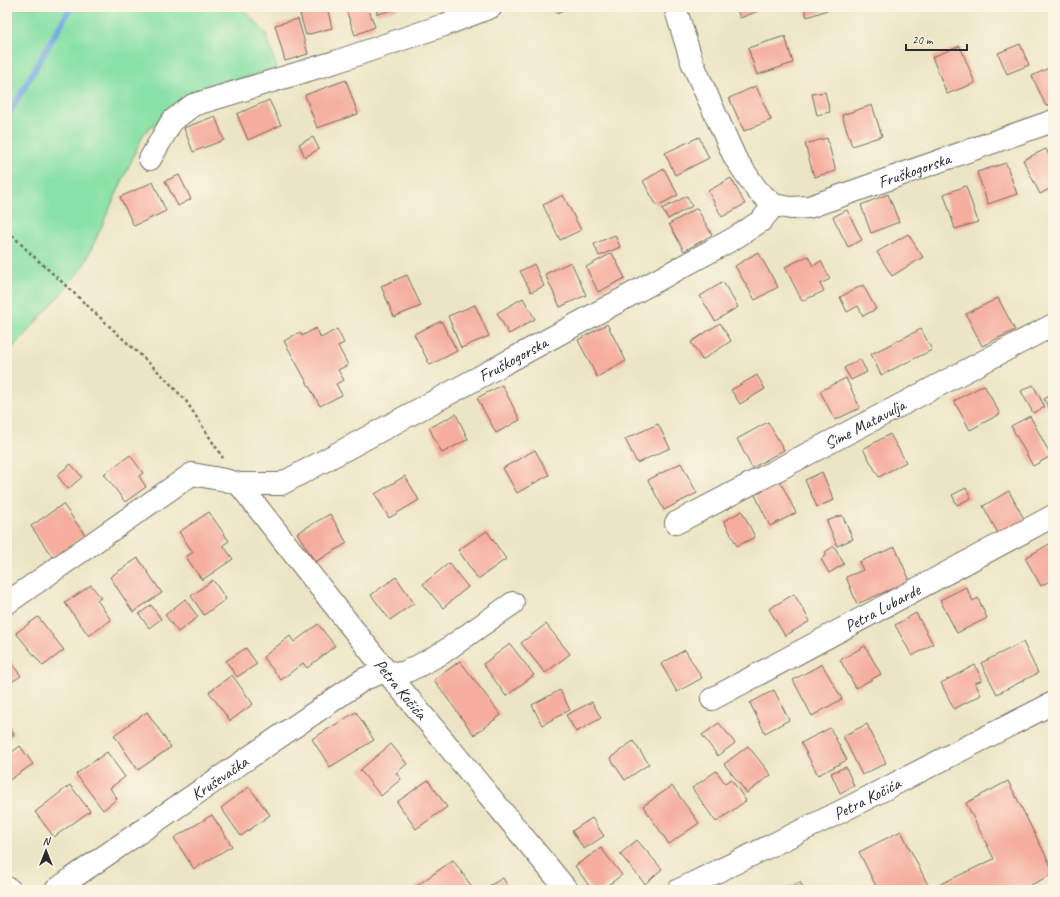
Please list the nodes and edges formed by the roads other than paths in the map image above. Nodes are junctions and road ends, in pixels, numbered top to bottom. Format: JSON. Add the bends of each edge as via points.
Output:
{"nodes":[{"id":1,"x":491,"y":7,"type":"edge"},
{"id":2,"x":675,"y":7,"type":"edge"},
{"id":3,"x":1053,"y":121,"type":"edge"},
{"id":4,"x":150,"y":159,"type":"dead end"},
{"id":5,"x":774,"y":205,"type":"junction"},
{"id":6,"x":1053,"y":325,"type":"edge"},
{"id":7,"x":239,"y":484,"type":"junction"},
{"id":8,"x":1053,"y":516,"type":"edge"},
{"id":9,"x":676,"y":523,"type":"dead end"},
{"id":10,"x":7,"y":603,"type":"edge"},
{"id":11,"x":513,"y":604,"type":"dead end"},
{"id":12,"x":386,"y":671,"type":"junction"},
{"id":13,"x":712,"y":699,"type":"dead end"},
{"id":14,"x":1053,"y":703,"type":"edge"},
{"id":15,"x":7,"y":888,"type":"edge"},
{"id":16,"x":10,"y":890,"type":"edge"},
{"id":17,"x":56,"y":890,"type":"edge"},
{"id":18,"x":568,"y":890,"type":"edge"},
{"id":19,"x":679,"y":890,"type":"edge"}],
"edges":[{"from":1,"to":4,"type":"street","via":[[335,62],[193,105],[172,120]]},
{"from":2,"to":5,"type":"street","via":[[692,62],[735,158],[757,190]]},
{"from":3,"to":5,"type":"street","name":"Fruškogorska","via":[[809,207],[791,208]]},
{"from":5,"to":7,"type":"street","name":"Fruškogorska","via":[[761,221],[733,239],[281,484]]},
{"from":6,"to":9,"type":"street","name":"Sime Matavulja"},
{"from":7,"to":10,"type":"street","via":[[192,474]]},
{"from":7,"to":12,"type":"street","name":"Petra Kočića"},
{"from":8,"to":13,"type":"street","name":"Petra Lubarde"},
{"from":11,"to":12,"type":"street","via":[[442,653],[418,666],[401,674]]},
{"from":12,"to":17,"type":"street","name":"Kruševačka","via":[[364,679]]},
{"from":12,"to":18,"type":"street","name":"Petra Kočića"},
{"from":14,"to":19,"type":"street","name":"Petra Kočića","via":[[838,813]]},
{"from":15,"to":16,"type":"street"}]}
